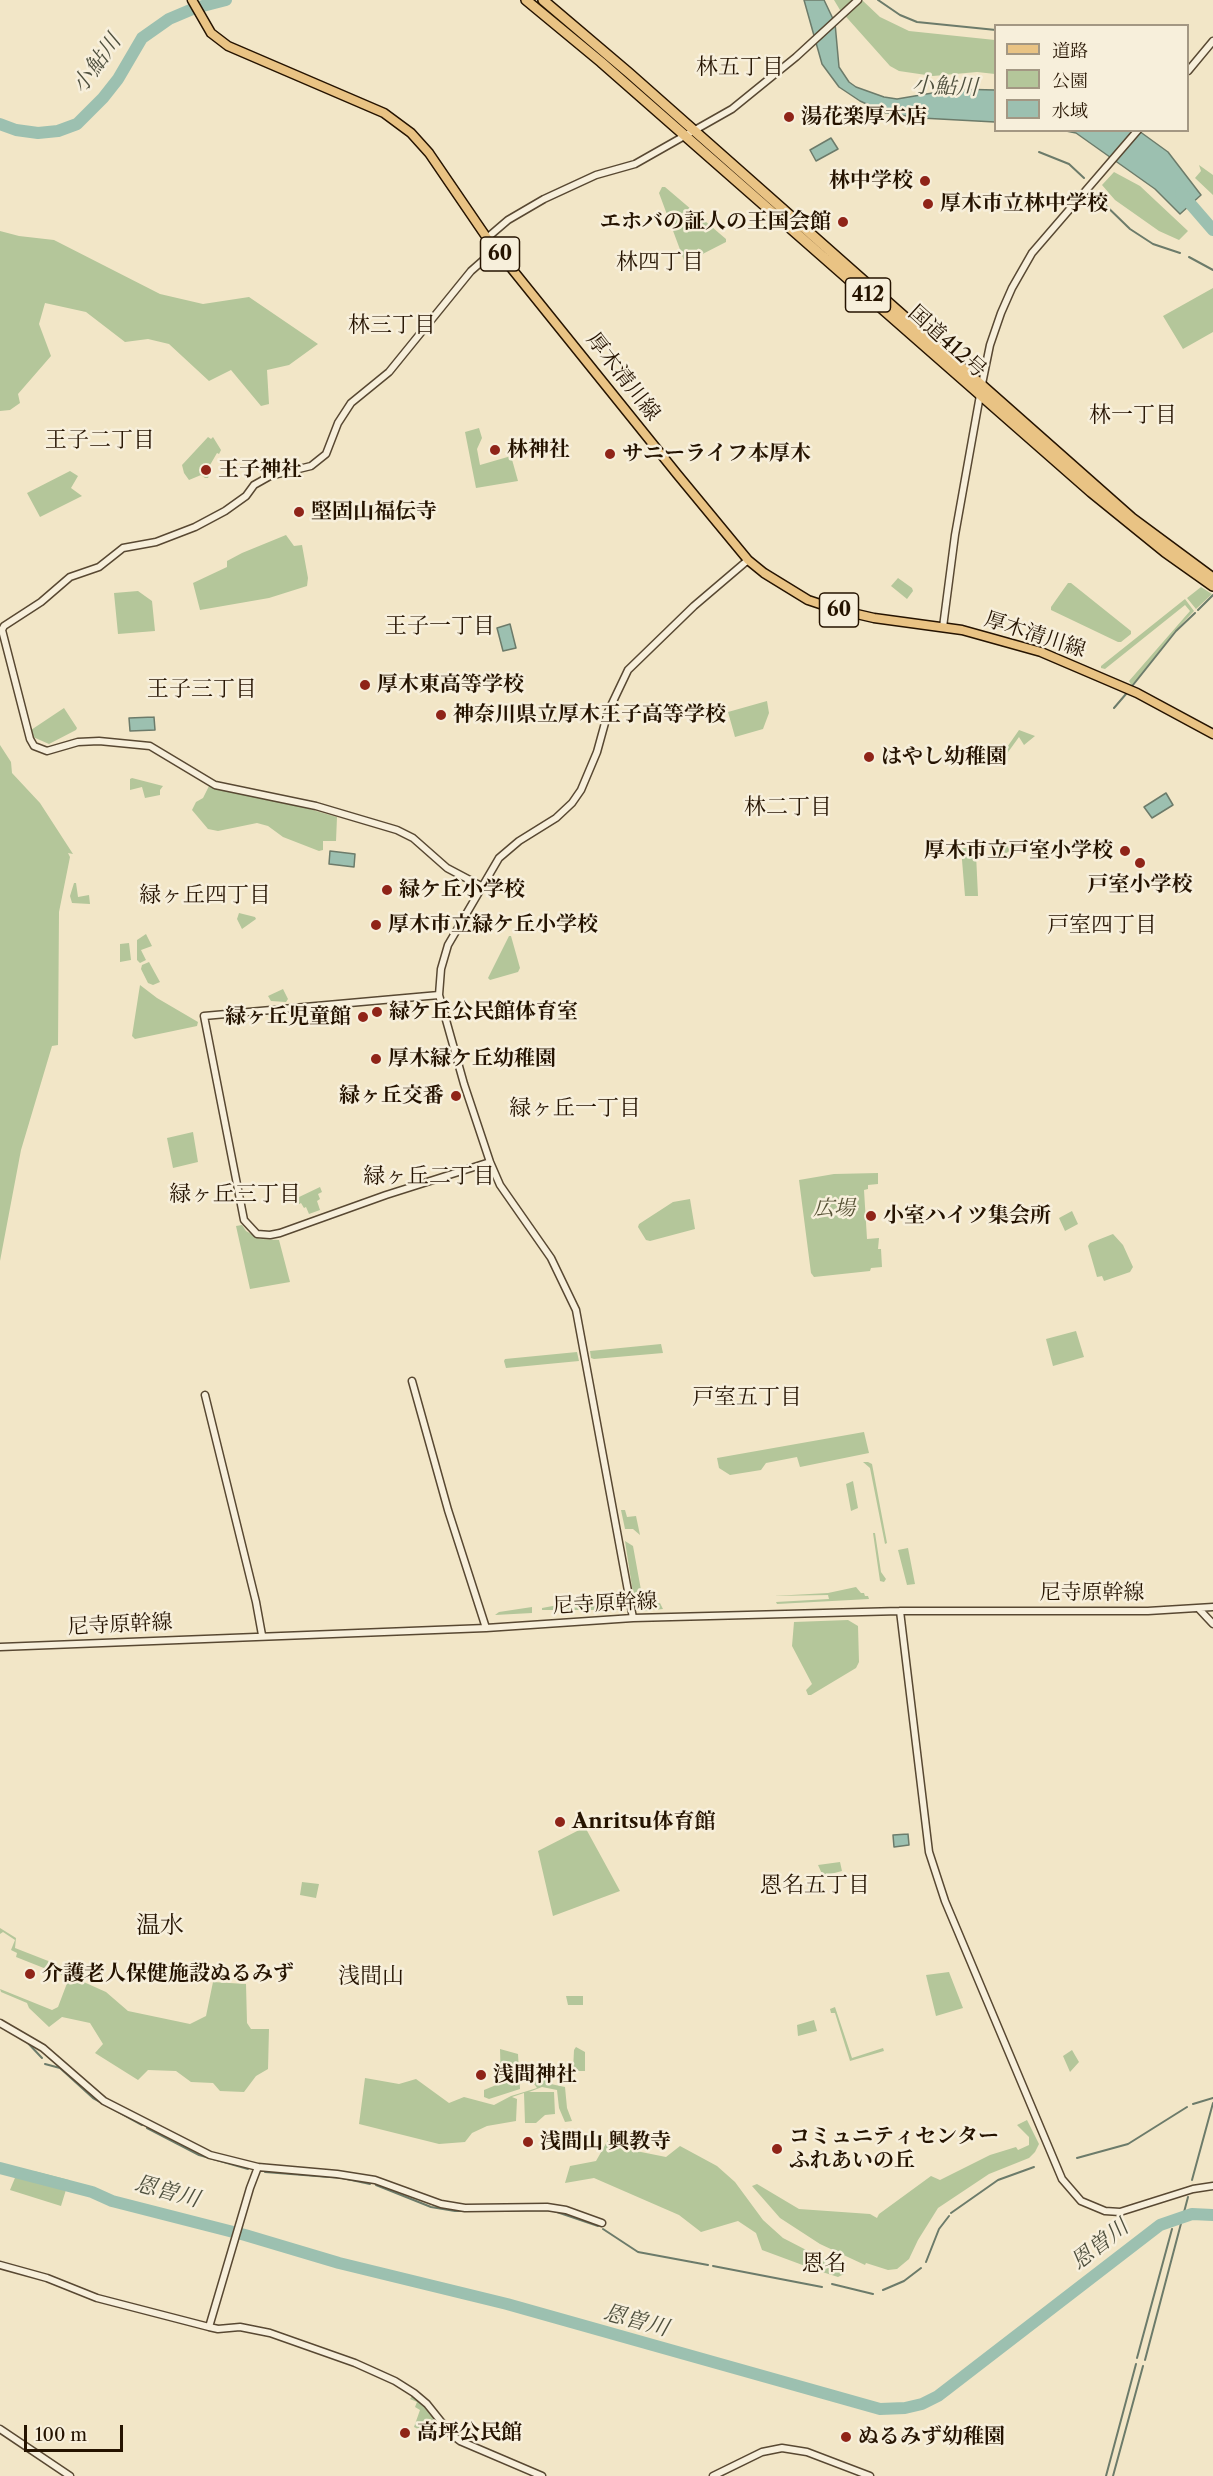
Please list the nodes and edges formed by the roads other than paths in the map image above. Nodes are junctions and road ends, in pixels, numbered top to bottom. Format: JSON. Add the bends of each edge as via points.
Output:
{"nodes":[{"id":1,"x":192,"y":0,"type":"edge"},
{"id":2,"x":526,"y":0,"type":"edge"},
{"id":3,"x":543,"y":0,"type":"edge"},
{"id":4,"x":858,"y":0,"type":"edge"},
{"id":5,"x":1213,"y":41,"type":"edge"},
{"id":6,"x":1189,"y":70,"type":"edge"},
{"id":7,"x":1136,"y":132,"type":"edge"},
{"id":8,"x":690,"y":133,"type":"junction"},
{"id":9,"x":487,"y":238,"type":"junction"},
{"id":10,"x":496,"y":249,"type":"junction"},
{"id":11,"x":982,"y":384,"type":"junction"},
{"id":12,"x":981,"y":396,"type":"junction"},
{"id":13,"x":748,"y":560,"type":"junction"},
{"id":14,"x":1213,"y":578,"type":"edge"},
{"id":15,"x":1213,"y":586,"type":"edge"},
{"id":16,"x":943,"y":627,"type":"junction"},
{"id":17,"x":1213,"y":734,"type":"edge"},
{"id":18,"x":481,"y":886,"type":"junction"},
{"id":19,"x":439,"y":995,"type":"junction"},
{"id":20,"x":490,"y":1162,"type":"junction"},
{"id":21,"x":412,"y":1382,"type":"dead end"},
{"id":22,"x":205,"y":1395,"type":"dead end"},
{"id":23,"x":1213,"y":1607,"type":"edge"},
{"id":24,"x":1199,"y":1609,"type":"junction"},
{"id":25,"x":900,"y":1611,"type":"junction"},
{"id":26,"x":633,"y":1618,"type":"junction"},
{"id":27,"x":1213,"y":1624,"type":"edge"},
{"id":28,"x":486,"y":1628,"type":"junction"},
{"id":29,"x":262,"y":1635,"type":"junction"},
{"id":30,"x":0,"y":1647,"type":"edge"},
{"id":31,"x":0,"y":2023,"type":"edge"},
{"id":32,"x":258,"y":2167,"type":"junction"},
{"id":33,"x":1213,"y":2186,"type":"edge"},
{"id":34,"x":602,"y":2223,"type":"dead end"},
{"id":35,"x":0,"y":2265,"type":"edge"},
{"id":36,"x":209,"y":2327,"type":"junction"},
{"id":37,"x":0,"y":2428,"type":"edge"},
{"id":38,"x":70,"y":2476,"type":"edge"},
{"id":39,"x":542,"y":2476,"type":"edge"},
{"id":40,"x":713,"y":2476,"type":"edge"},
{"id":41,"x":870,"y":2476,"type":"edge"}],
"edges":[{"from":1,"to":9,"type":"main road","name":"厚木清川線","number":"60","via":[[215,38],[228,46],[384,114],[411,133]]},
{"from":2,"to":8,"type":"highway","name":"国道412号","number":"412"},
{"from":3,"to":8,"type":"highway","name":"国道412号","number":"412"},
{"from":4,"to":8,"type":"street","via":[[804,51],[732,109]]},
{"from":5,"to":6,"type":"street"},
{"from":7,"to":11,"type":"street","via":[[1032,253],[1012,288],[990,345]]},
{"from":8,"to":9,"type":"street","via":[[635,164],[596,175],[544,199]]},
{"from":8,"to":11,"type":"highway","name":"国道412号","number":"412"},
{"from":8,"to":12,"type":"highway","name":"国道412号","number":"412"},
{"from":9,"to":10,"type":"main road","name":"厚木清川線","number":"60"},
{"from":10,"to":13,"type":"main road","name":"厚木清川線","number":"60"},
{"from":10,"to":18,"type":"street","via":[[471,271],[389,372],[351,403],[326,454],[311,466],[254,485],[225,511],[195,527],[156,542],[123,548],[99,567],[70,577],[2,630],[34,746],[47,751],[78,742],[150,746],[215,785],[316,806],[397,830],[413,838],[447,868]]},
{"from":11,"to":12,"type":"street"},
{"from":11,"to":14,"type":"highway","name":"国道412号","number":"412","via":[[1132,518]]},
{"from":12,"to":15,"type":"highway","name":"国道412号","number":"412","via":[[1127,523]]},
{"from":12,"to":16,"type":"street","via":[[955,535]]},
{"from":13,"to":16,"type":"main road","name":"厚木清川線","number":"60","via":[[808,600],[874,618]]},
{"from":13,"to":18,"type":"street","via":[[693,606],[628,670],[608,712],[581,790],[556,818],[504,852]]},
{"from":16,"to":17,"type":"main road","name":"厚木清川線","number":"60","via":[[1041,652],[1129,689]]},
{"from":18,"to":19,"type":"street","via":[[448,945]]},
{"from":19,"to":20,"type":"street"},
{"from":19,"to":20,"type":"street","via":[[204,1016],[244,1220],[257,1234],[270,1236]]},
{"from":20,"to":26,"type":"street","via":[[500,1185],[558,1269],[576,1310]]},
{"from":21,"to":28,"type":"street"},
{"from":22,"to":29,"type":"street"},
{"from":23,"to":24,"type":"street","name":"尼寺原幹線"},
{"from":24,"to":25,"type":"street","name":"尼寺原幹線"},
{"from":24,"to":27,"type":"street"},
{"from":25,"to":26,"type":"street","name":"尼寺原幹線"},
{"from":25,"to":33,"type":"street","via":[[929,1852],[945,1900],[1062,2179],[1081,2201],[1105,2211],[1120,2212]]},
{"from":26,"to":28,"type":"street","name":"尼寺原幹線"},
{"from":28,"to":29,"type":"street","name":"尼寺原幹線"},
{"from":29,"to":30,"type":"street","name":"尼寺原幹線"},
{"from":31,"to":32,"type":"street","via":[[43,2048],[104,2101],[210,2156]]},
{"from":32,"to":34,"type":"street","via":[[375,2180],[441,2204],[465,2208],[547,2207]]},
{"from":32,"to":36,"type":"street"},
{"from":35,"to":36,"type":"street","via":[[97,2298]]},
{"from":36,"to":39,"type":"street","via":[[240,2327],[270,2333],[378,2373],[414,2393],[460,2441]]},
{"from":37,"to":38,"type":"street"},
{"from":40,"to":41,"type":"street","via":[[762,2452],[782,2448],[807,2452]]}]}
